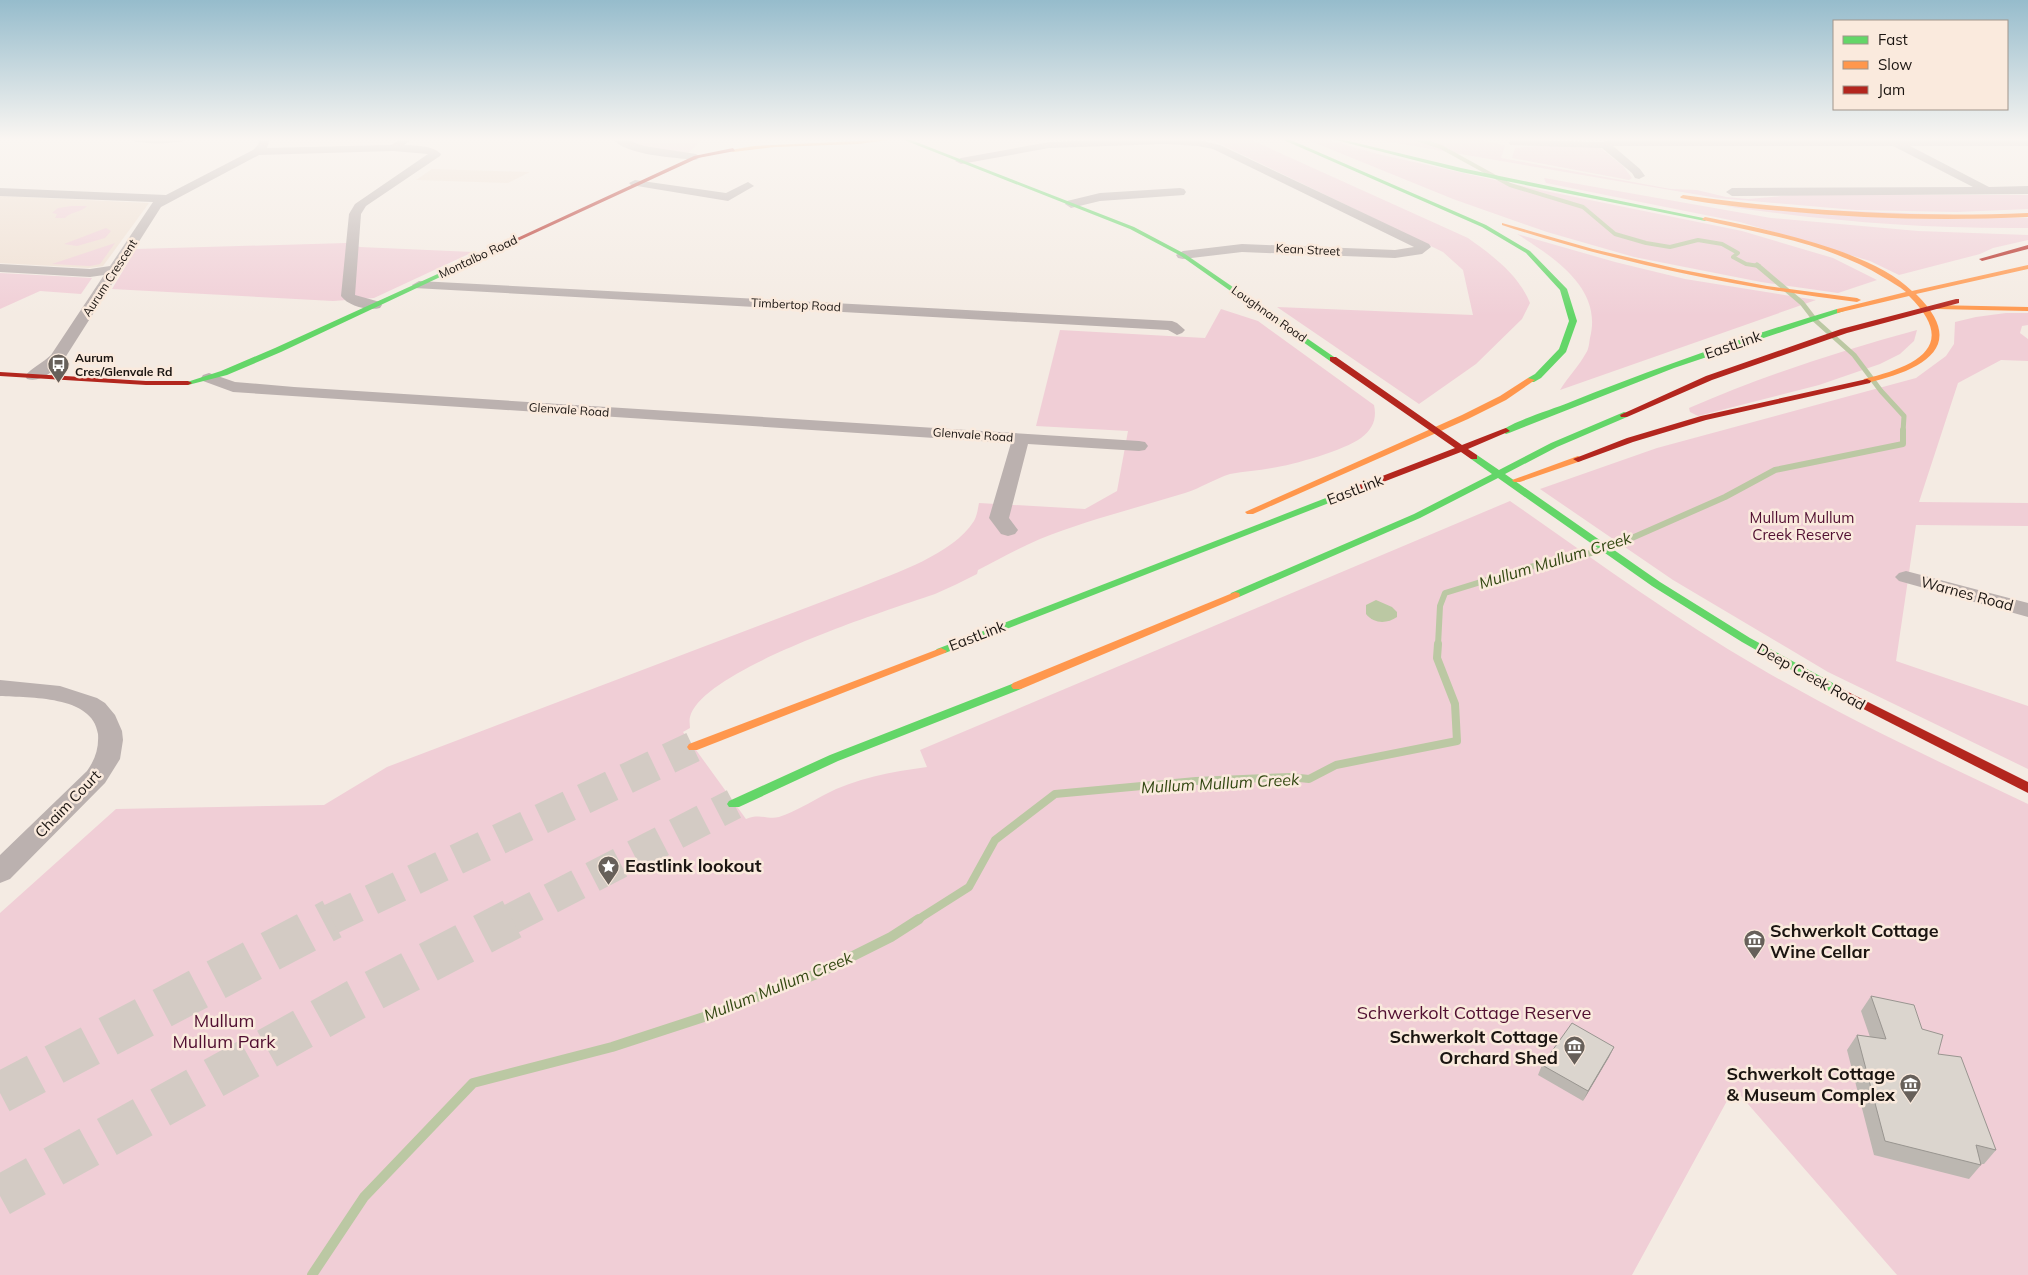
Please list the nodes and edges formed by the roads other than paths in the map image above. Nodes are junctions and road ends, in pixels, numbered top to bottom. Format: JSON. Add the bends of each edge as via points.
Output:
{"nodes":[{"id":1,"x":130,"y":198,"type":"edge"},
{"id":2,"x":169,"y":198,"type":"edge"},
{"id":3,"x":371,"y":198,"type":"edge"},
{"id":4,"x":606,"y":198,"type":"edge"},
{"id":5,"x":1054,"y":198,"type":"edge"},
{"id":6,"x":1098,"y":198,"type":"edge"},
{"id":7,"x":1322,"y":198,"type":"edge"},
{"id":8,"x":1418,"y":198,"type":"edge"},
{"id":9,"x":1438,"y":198,"type":"edge"},
{"id":10,"x":1593,"y":198,"type":"edge"},
{"id":11,"x":166,"y":199,"type":"junction"},
{"id":12,"x":1070,"y":204,"type":"junction"},
{"id":13,"x":2028,"y":215,"type":"edge"},
{"id":14,"x":1908,"y":229,"type":"dead end"},
{"id":15,"x":2028,"y":247,"type":"edge"},
{"id":16,"x":1183,"y":255,"type":"junction"},
{"id":17,"x":1974,"y":261,"type":"dead end"},
{"id":18,"x":2028,"y":267,"type":"edge"},
{"id":19,"x":0,"y":268,"type":"edge"},
{"id":20,"x":115,"y":270,"type":"junction"},
{"id":21,"x":1911,"y":278,"type":"dead end"},
{"id":22,"x":419,"y":285,"type":"junction"},
{"id":23,"x":1882,"y":287,"type":"dead end"},
{"id":24,"x":1866,"y":292,"type":"dead end"},
{"id":25,"x":1977,"y":296,"type":"dead end"},
{"id":26,"x":375,"y":305,"type":"junction"},
{"id":27,"x":2028,"y":309,"type":"edge"},
{"id":28,"x":1176,"y":326,"type":"dead end"},
{"id":29,"x":1766,"y":332,"type":"junction"},
{"id":30,"x":0,"y":374,"type":"edge"},
{"id":31,"x":33,"y":376,"type":"junction"},
{"id":32,"x":210,"y":378,"type":"junction"},
{"id":33,"x":1021,"y":438,"type":"junction"},
{"id":34,"x":1139,"y":446,"type":"dead end"},
{"id":35,"x":1417,"y":516,"type":"junction"},
{"id":36,"x":1235,"y":519,"type":"dead end"},
{"id":37,"x":1008,"y":530,"type":"dead end"},
{"id":38,"x":1182,"y":544,"type":"dead end"},
{"id":39,"x":1604,"y":548,"type":"joint"},
{"id":40,"x":1906,"y":578,"type":"dead end"},
{"id":41,"x":1059,"y":604,"type":"junction"},
{"id":42,"x":2028,"y":610,"type":"edge"},
{"id":43,"x":0,"y":688,"type":"edge"},
{"id":44,"x":693,"y":747,"type":"tunnel mouth"},
{"id":45,"x":2028,"y":788,"type":"edge"},
{"id":46,"x":734,"y":804,"type":"tunnel mouth"},
{"id":47,"x":0,"y":872,"type":"edge"}],
"edges":[{"from":1,"to":11,"type":"street"},
{"from":2,"to":11,"type":"street","name":"Aurum Crescent"},
{"from":3,"to":26,"type":"street","via":[[361,204],[355,214],[348,296],[352,300]]},
{"from":4,"to":22,"type":"main road","name":"Montalbo Road"},
{"from":5,"to":12,"type":"main road","name":"Loughnan Road"},
{"from":6,"to":12,"type":"street"},
{"from":7,"to":16,"type":"street","name":"Kean Street","via":[[1424,247],[1395,254],[1242,248]]},
{"from":8,"to":36,"type":"main road","via":[[1487,228],[1527,251],[1558,281],[1568,298],[1572,316],[1571,334],[1563,351],[1525,387]]},
{"from":9,"to":27,"type":"main road","via":[[1571,246],[1649,267],[1780,291],[1899,304]]},
{"from":10,"to":35,"type":"main road","via":[[1767,232],[1834,253],[1884,274],[1922,301],[1934,323],[1935,345],[1913,366],[1893,375],[1704,418],[1630,440]]},
{"from":11,"to":20,"type":"street","name":"Aurum Crescent","via":[[158,205]]},
{"from":12,"to":16,"type":"main road","name":"Loughnan Road","via":[[1132,228]]},
{"from":13,"to":14,"type":"main road","via":[[1878,218],[1672,198],[1795,219]]},
{"from":15,"to":17,"type":"main road"},
{"from":16,"to":39,"type":"main road","name":"Loughnan Road"},
{"from":18,"to":29,"type":"main road","name":"EastLink","via":[[1924,289]]},
{"from":19,"to":20,"type":"street","via":[[90,273]]},
{"from":20,"to":31,"type":"street","name":"Aurum Crescent","via":[[57,358]]},
{"from":21,"to":23,"type":"main road"},
{"from":22,"to":26,"type":"main road","name":"Montalbo Road"},
{"from":22,"to":28,"type":"street","name":"Timbertop Road"},
{"from":24,"to":29,"type":"main road","via":[[1813,309]]},
{"from":25,"to":35,"type":"main road","name":"EastLink","via":[[1844,330],[1709,378],[1554,445]]},
{"from":26,"to":32,"type":"main road","name":"Montalbo Road"},
{"from":29,"to":41,"type":"main road","name":"EastLink","via":[[1610,388]]},
{"from":30,"to":31,"type":"main road"},
{"from":31,"to":32,"type":"main road","via":[[153,383]]},
{"from":32,"to":33,"type":"street","name":"Glenvale Road","via":[[233,387],[277,391]]},
{"from":33,"to":34,"type":"street","name":"Glenvale Road"},
{"from":33,"to":37,"type":"street","via":[[999,518]]},
{"from":35,"to":46,"type":"main road","name":"EastLink","via":[[1114,647],[834,758]]},
{"from":38,"to":41,"type":"main road"},
{"from":39,"to":45,"type":"main road","name":"Deep Creek Road","via":[[1711,620],[1839,694]]},
{"from":40,"to":42,"type":"street","name":"Warnes Road"},
{"from":41,"to":44,"type":"main road","name":"EastLink"},
{"from":43,"to":47,"type":"street","name":"Chaim Court","via":[[80,699],[101,712],[108,721],[111,746],[100,771],[61,814]]}]}
